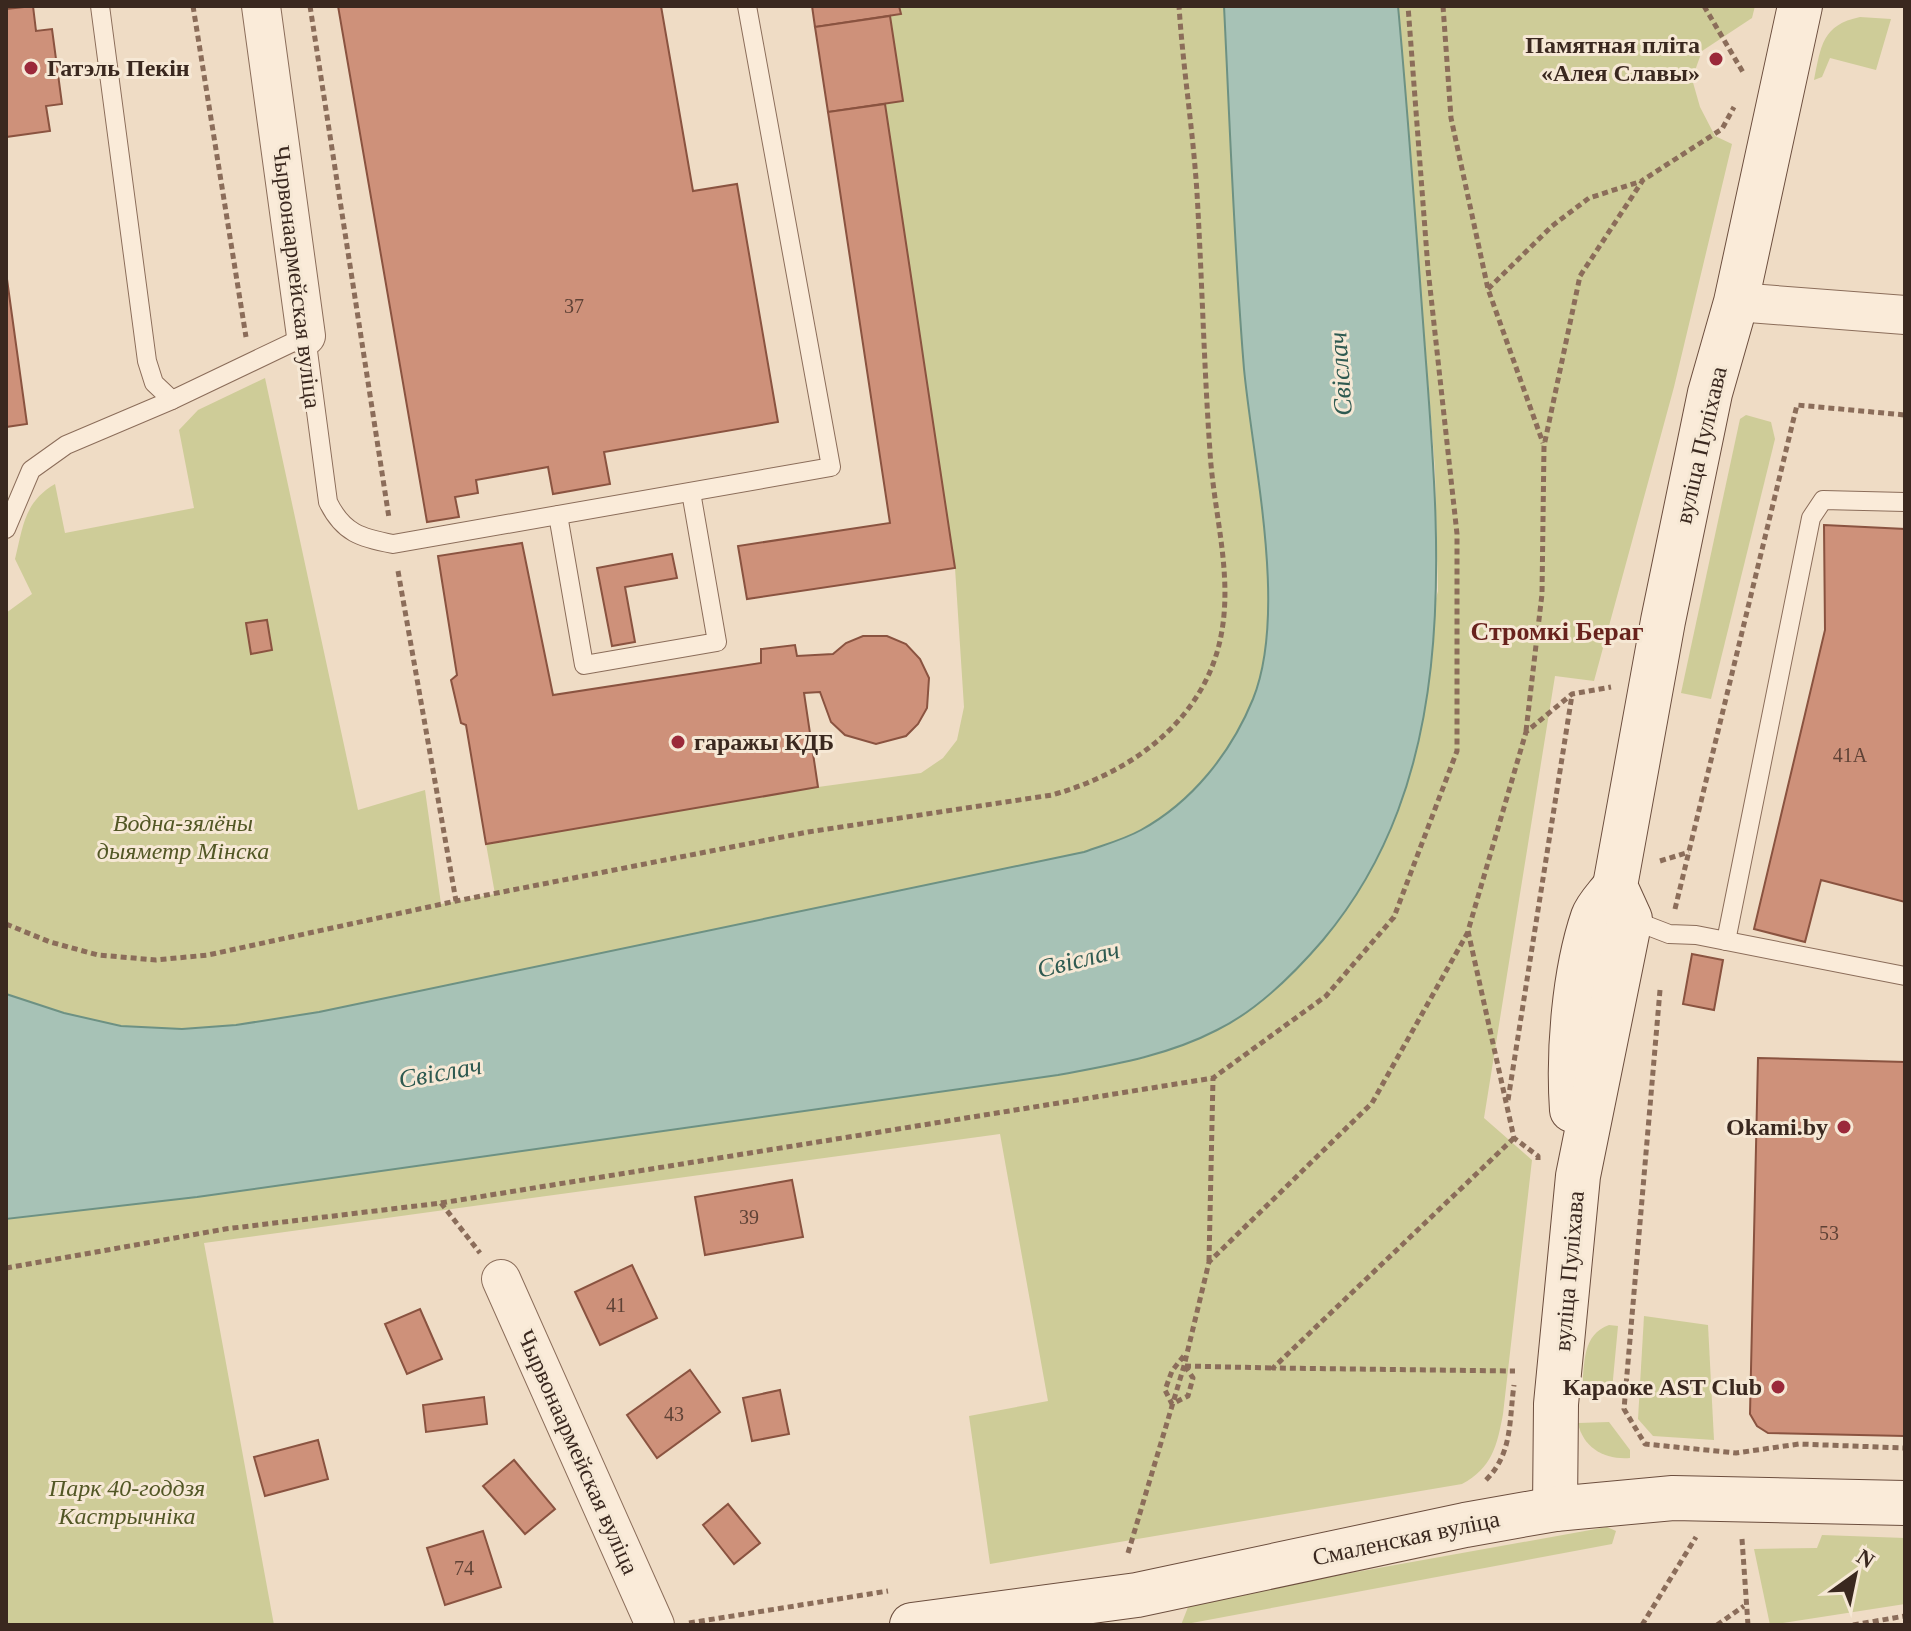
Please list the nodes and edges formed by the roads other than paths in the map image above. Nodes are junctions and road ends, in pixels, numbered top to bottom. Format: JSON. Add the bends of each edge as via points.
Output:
{"nodes":[{"id":1,"x":100,"y":6,"type":"edge"},
{"id":2,"x":261,"y":6,"type":"edge"},
{"id":3,"x":747,"y":6,"type":"edge"},
{"id":4,"x":1800,"y":6,"type":"edge"},
{"id":5,"x":1736,"y":302,"type":"junction"},
{"id":6,"x":1905,"y":315,"type":"edge"},
{"id":7,"x":306,"y":336,"type":"junction"},
{"id":8,"x":172,"y":400,"type":"junction"},
{"id":9,"x":691,"y":492,"type":"junction"},
{"id":10,"x":1905,"y":502,"type":"edge"},
{"id":11,"x":558,"y":515,"type":"junction"},
{"id":12,"x":6,"y":529,"type":"edge"},
{"id":13,"x":1622,"y":902,"type":"junction"},
{"id":14,"x":1726,"y":941,"type":"junction"},
{"id":15,"x":1905,"y":976,"type":"edge"},
{"id":16,"x":501,"y":1279,"type":"road end"},
{"id":17,"x":1905,"y":1503,"type":"edge"},
{"id":18,"x":1555,"y":1509,"type":"junction"},
{"id":19,"x":655,"y":1625,"type":"edge"},
{"id":20,"x":912,"y":1625,"type":"edge"}],
"edges":[{"from":1,"to":8,"type":"lane","via":[[147,361],[154,383]]},
{"from":2,"to":7,"type":"street","name":"Чырвонаармейская вуліца"},
{"from":3,"to":9,"type":"lane","via":[[831,467]]},
{"from":4,"to":5,"type":"street","name":"вуліца Пуліхава"},
{"from":5,"to":6,"type":"street"},
{"from":5,"to":13,"type":"street","name":"вуліца Пуліхава","via":[[1710,393],[1663,621]]},
{"from":7,"to":8,"type":"lane"},
{"from":7,"to":11,"type":"lane","name":"Чырвонаармейская вуліца","via":[[328,502],[337,520],[357,537],[393,544]]},
{"from":8,"to":12,"type":"lane","via":[[66,445],[31,470]]},
{"from":9,"to":11,"type":"lane"},
{"from":9,"to":11,"type":"lane","via":[[717,642],[584,665]]},
{"from":10,"to":14,"type":"lane","via":[[1823,500],[1811,518]]},
{"from":13,"to":14,"type":"lane","via":[[1669,934]]},
{"from":13,"to":18,"type":"street","name":"вуліца Пуліхава","via":[[1594,914],[1578,990],[1557,1174]]},
{"from":14,"to":15,"type":"lane"},
{"from":16,"to":19,"type":"street","name":"Чырвонаармейская вуліца"},
{"from":17,"to":18,"type":"street","name":"Смаленская вуліца","via":[[1673,1498]]},
{"from":18,"to":20,"type":"street","name":"Смаленская вуліца","via":[[1137,1595]]}]}
